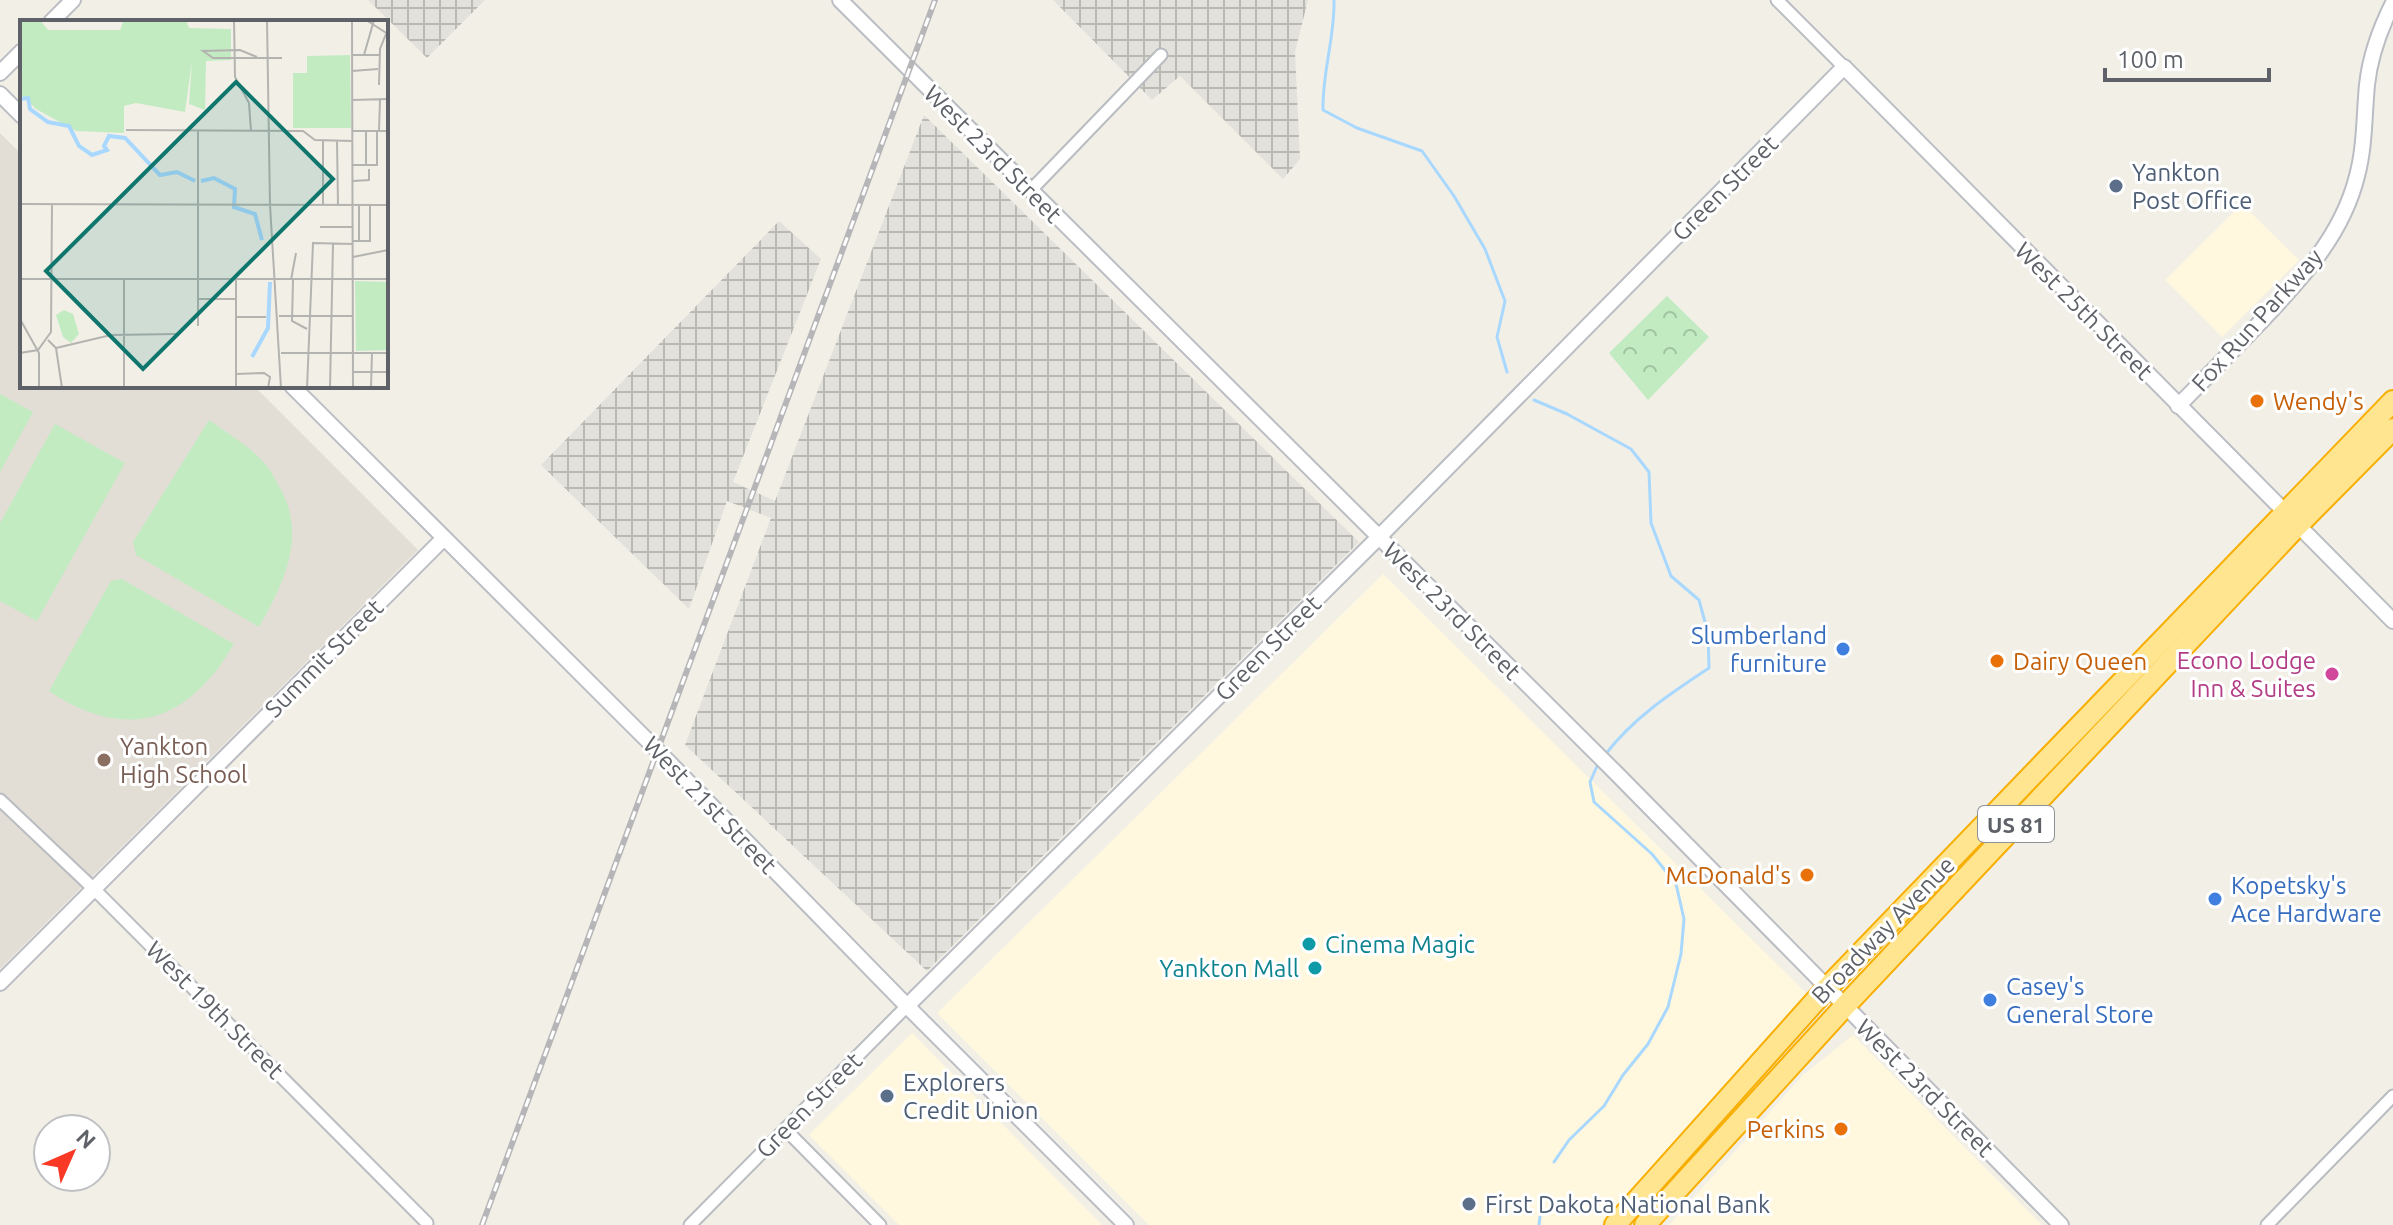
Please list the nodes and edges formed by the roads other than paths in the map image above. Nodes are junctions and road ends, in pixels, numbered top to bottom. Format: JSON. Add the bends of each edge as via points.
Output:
{"nodes":[{"id":1,"x":73,"y":0,"type":"edge"},
{"id":2,"x":840,"y":0,"type":"edge"},
{"id":3,"x":1777,"y":0,"type":"edge"},
{"id":4,"x":2393,"y":3,"type":"edge"},
{"id":5,"x":53,"y":20,"type":"edge"},
{"id":6,"x":20,"y":53,"type":"edge"},
{"id":7,"x":1161,"y":55,"type":"dead end"},
{"id":8,"x":1844,"y":67,"type":"junction"},
{"id":9,"x":0,"y":73,"type":"edge"},
{"id":10,"x":0,"y":94,"type":"edge"},
{"id":11,"x":20,"y":114,"type":"edge"},
{"id":12,"x":1030,"y":191,"type":"junction"},
{"id":13,"x":294,"y":388,"type":"edge"},
{"id":14,"x":2393,"y":401,"type":"edge"},
{"id":15,"x":2178,"y":406,"type":"junction"},
{"id":16,"x":2393,"y":429,"type":"edge"},
{"id":17,"x":2291,"y":519,"type":"junction"},
{"id":18,"x":444,"y":538,"type":"junction"},
{"id":19,"x":1378,"y":538,"type":"junction"},
{"id":20,"x":2393,"y":621,"type":"edge"},
{"id":21,"x":0,"y":800,"type":"edge"},
{"id":22,"x":94,"y":889,"type":"junction"},
{"id":23,"x":0,"y":983,"type":"edge"},
{"id":24,"x":1826,"y":989,"type":"junction"},
{"id":25,"x":907,"y":1006,"type":"junction"},
{"id":26,"x":1844,"y":1007,"type":"junction"},
{"id":27,"x":2393,"y":1096,"type":"edge"},
{"id":28,"x":785,"y":1129,"type":"junction"},
{"id":29,"x":427,"y":1223,"type":"dead end"},
{"id":30,"x":690,"y":1225,"type":"edge"},
{"id":31,"x":880,"y":1225,"type":"edge"},
{"id":32,"x":1126,"y":1225,"type":"edge"},
{"id":33,"x":1615,"y":1225,"type":"edge"},
{"id":34,"x":1645,"y":1225,"type":"edge"},
{"id":35,"x":2061,"y":1225,"type":"edge"},
{"id":36,"x":2267,"y":1225,"type":"edge"}],
"edges":[{"from":1,"to":5,"type":"street"},
{"from":2,"to":12,"type":"street","name":"West 23rd Street"},
{"from":3,"to":8,"type":"street","name":"West 25th Street"},
{"from":4,"to":15,"type":"street","name":"Fox Run Parkway","via":[[2373,54],[2362,156],[2340,220],[2282,300]]},
{"from":6,"to":9,"type":"street"},
{"from":7,"to":12,"type":"street"},
{"from":8,"to":15,"type":"street","name":"West 25th Street"},
{"from":8,"to":19,"type":"street","name":"Green Street"},
{"from":10,"to":11,"type":"street"},
{"from":12,"to":19,"type":"street","name":"West 23rd Street"},
{"from":13,"to":18,"type":"street","name":"West 21st Street"},
{"from":14,"to":17,"type":"highway","name":"Broadway Avenue","number":"US 81"},
{"from":15,"to":17,"type":"street","name":"West 25th Street"},
{"from":16,"to":17,"type":"highway","name":"Broadway Avenue","number":"US 81"},
{"from":17,"to":20,"type":"street","name":"West 25th Street"},
{"from":17,"to":24,"type":"highway","name":"Broadway Avenue","number":"US 81"},
{"from":17,"to":26,"type":"highway","name":"Broadway Avenue","number":"US 81"},
{"from":18,"to":22,"type":"street","name":"Summit Street"},
{"from":18,"to":25,"type":"street","name":"West 21st Street"},
{"from":19,"to":24,"type":"street","name":"West 23rd Street"},
{"from":19,"to":25,"type":"street","name":"Green Street"},
{"from":21,"to":22,"type":"street","name":"West 19th Street"},
{"from":22,"to":23,"type":"street","name":"Summit Street"},
{"from":22,"to":29,"type":"street","name":"West 19th Street"},
{"from":24,"to":26,"type":"street","name":"West 23rd Street"},
{"from":24,"to":33,"type":"highway","name":"Broadway Avenue","number":"US 81"},
{"from":25,"to":28,"type":"street","name":"Green Street"},
{"from":25,"to":32,"type":"street","name":"West 21st Street"},
{"from":26,"to":34,"type":"highway","name":"Broadway Avenue","number":"US 81"},
{"from":26,"to":35,"type":"street","name":"West 23rd Street"},
{"from":27,"to":36,"type":"street"},
{"from":28,"to":30,"type":"street","name":"Green Street"},
{"from":28,"to":31,"type":"street"}]}
